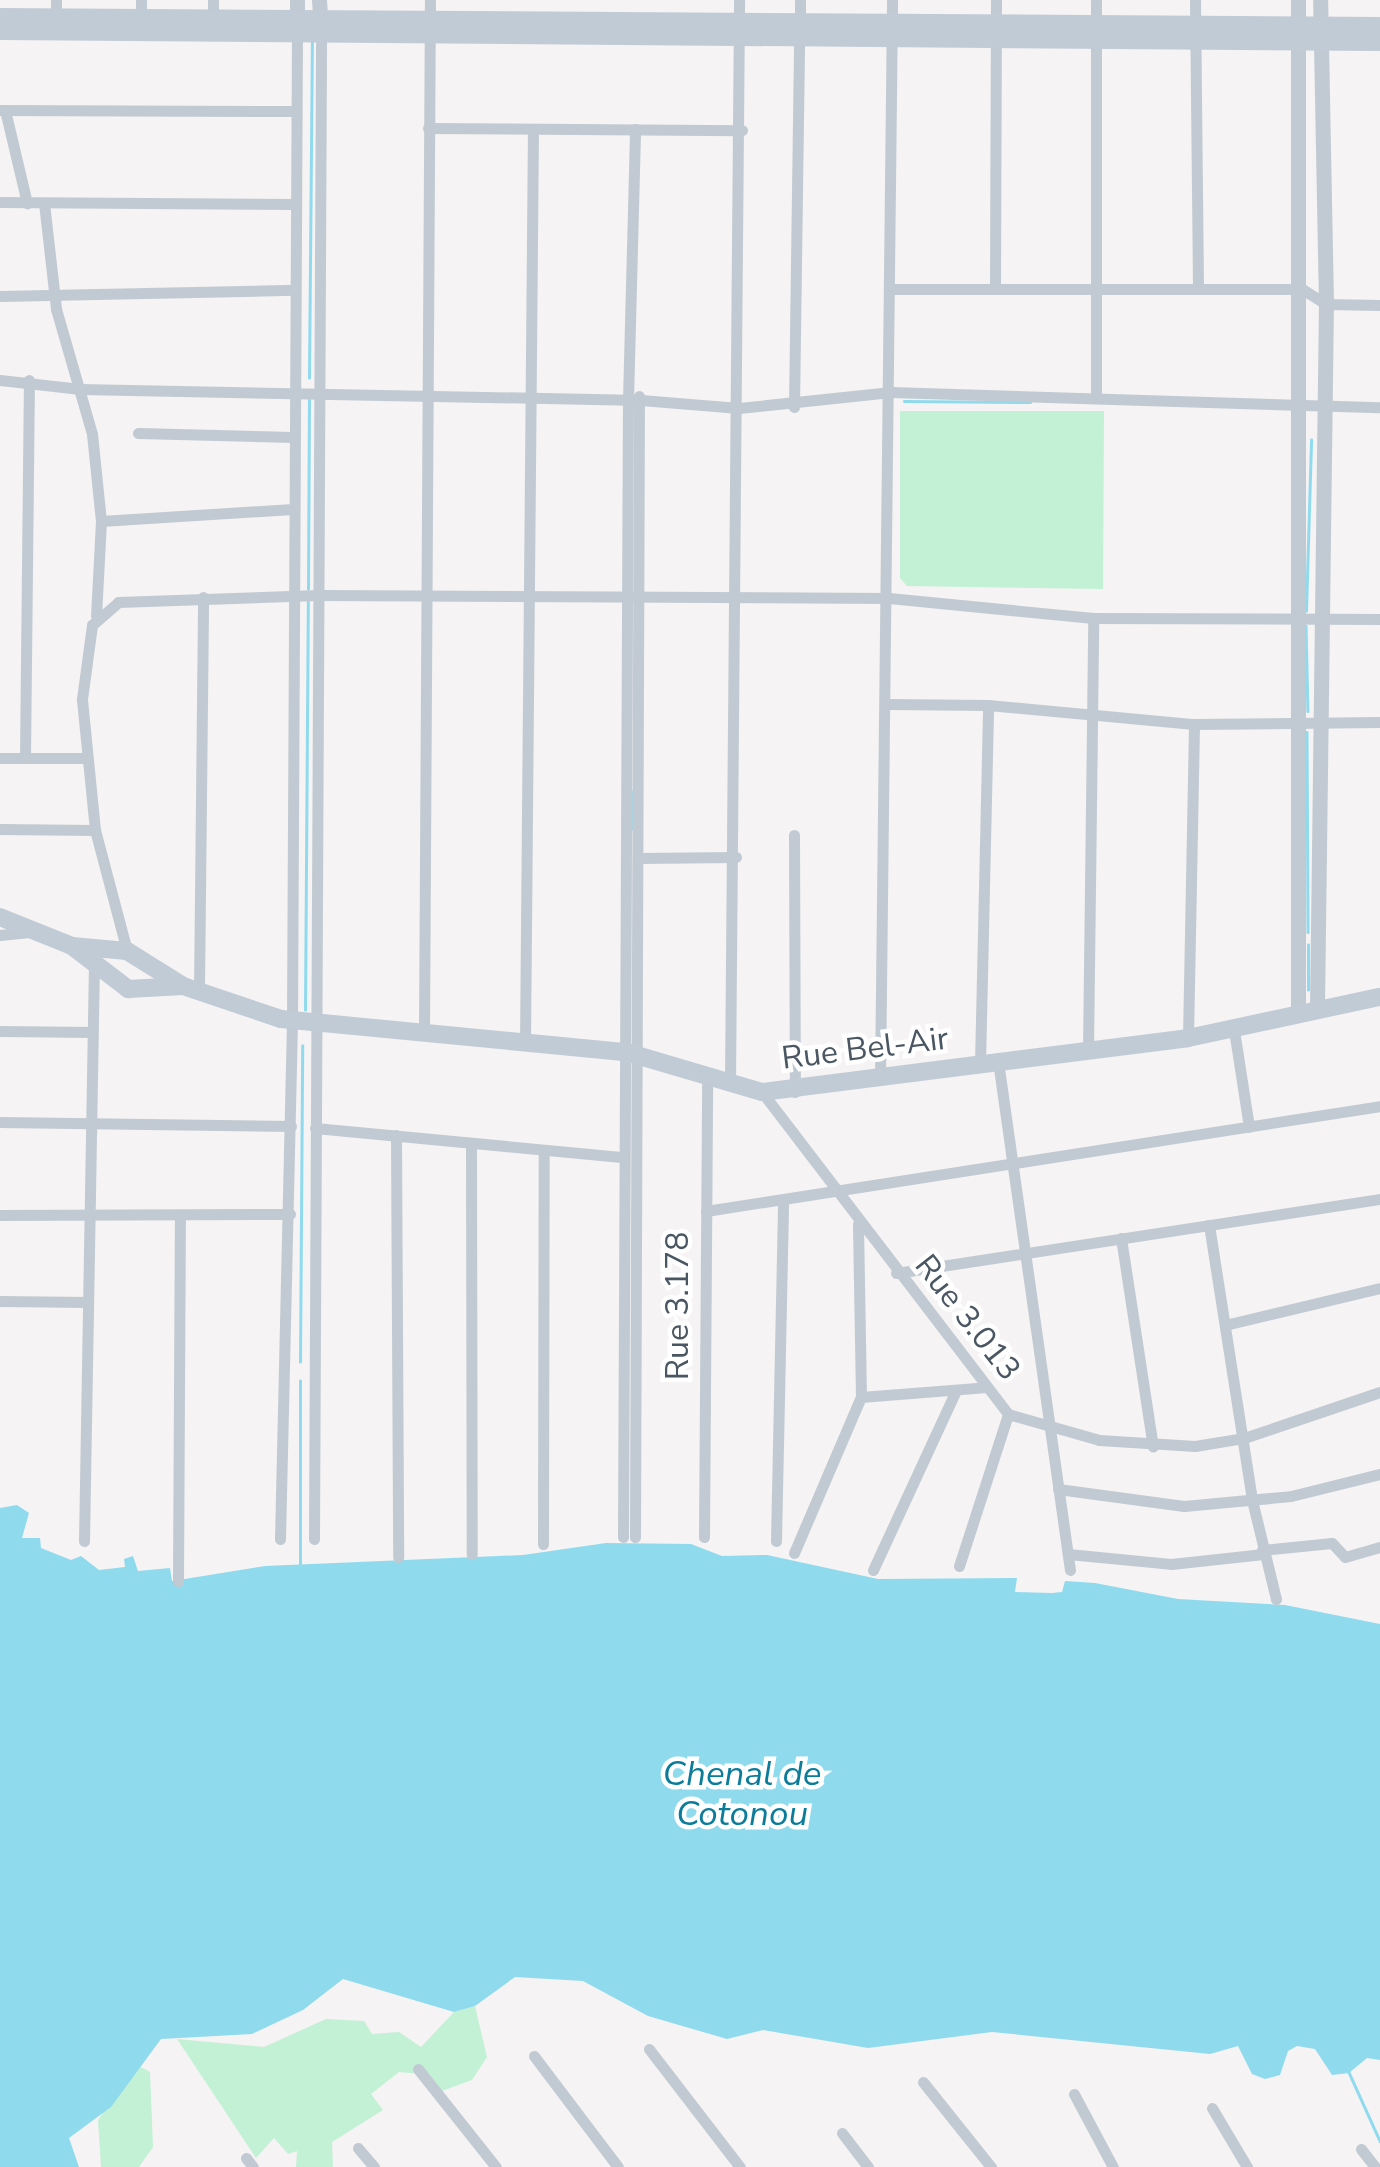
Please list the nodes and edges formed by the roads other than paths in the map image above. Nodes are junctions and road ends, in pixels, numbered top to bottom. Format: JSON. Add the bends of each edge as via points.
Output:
{"nodes":[{"id":1,"x":739,"y":0,"type":"edge"},
{"id":2,"x":800,"y":0,"type":"edge"},
{"id":3,"x":892,"y":0,"type":"edge"},
{"id":4,"x":996,"y":0,"type":"edge"},
{"id":5,"x":1096,"y":0,"type":"edge"},
{"id":6,"x":1196,"y":0,"type":"edge"},
{"id":7,"x":1298,"y":0,"type":"edge"},
{"id":8,"x":1320,"y":0,"type":"edge"},
{"id":9,"x":141,"y":8,"type":"edge"},
{"id":10,"x":56,"y":9,"type":"edge"},
{"id":11,"x":213,"y":10,"type":"edge"},
{"id":12,"x":0,"y":16,"type":"edge"},
{"id":13,"x":297,"y":16,"type":"edge"},
{"id":14,"x":320,"y":16,"type":"edge"},
{"id":15,"x":430,"y":17,"type":"edge"},
{"id":16,"x":1380,"y":26,"type":"edge"},
{"id":17,"x":892,"y":29,"type":"junction"},
{"id":18,"x":995,"y":30,"type":"junction"},
{"id":19,"x":0,"y":31,"type":"edge"},
{"id":20,"x":739,"y":31,"type":"junction"},
{"id":21,"x":799,"y":32,"type":"junction"},
{"id":22,"x":1095,"y":32,"type":"junction"},
{"id":23,"x":1196,"y":32,"type":"junction"},
{"id":24,"x":1298,"y":33,"type":"junction"},
{"id":25,"x":1319,"y":34,"type":"junction"},
{"id":26,"x":1380,"y":42,"type":"edge"},
{"id":27,"x":2,"y":110,"type":"edge"},
{"id":28,"x":294,"y":111,"type":"junction"},
{"id":29,"x":428,"y":128,"type":"junction"},
{"id":30,"x":533,"y":130,"type":"junction"},
{"id":31,"x":635,"y":130,"type":"junction"},
{"id":32,"x":742,"y":130,"type":"junction"},
{"id":33,"x":0,"y":202,"type":"edge"},
{"id":34,"x":27,"y":202,"type":"junction"},
{"id":35,"x":44,"y":203,"type":"junction"},
{"id":36,"x":294,"y":204,"type":"junction"},
{"id":37,"x":891,"y":289,"type":"junction"},
{"id":38,"x":994,"y":289,"type":"junction"},
{"id":39,"x":1097,"y":289,"type":"junction"},
{"id":40,"x":1198,"y":289,"type":"junction"},
{"id":41,"x":1302,"y":289,"type":"junction"},
{"id":42,"x":294,"y":290,"type":"junction"},
{"id":43,"x":0,"y":296,"type":"edge"},
{"id":44,"x":55,"y":297,"type":"junction"},
{"id":45,"x":1326,"y":304,"type":"junction"},
{"id":46,"x":1380,"y":305,"type":"edge"},
{"id":47,"x":0,"y":380,"type":"edge"},
{"id":48,"x":29,"y":380,"type":"junction"},
{"id":49,"x":80,"y":388,"type":"junction"},
{"id":50,"x":890,"y":392,"type":"junction"},
{"id":51,"x":292,"y":394,"type":"junction"},
{"id":52,"x":318,"y":394,"type":"junction"},
{"id":53,"x":1096,"y":395,"type":"junction"},
{"id":54,"x":426,"y":397,"type":"junction"},
{"id":55,"x":529,"y":398,"type":"junction"},
{"id":56,"x":634,"y":400,"type":"junction"},
{"id":57,"x":1301,"y":400,"type":"junction"},
{"id":58,"x":1323,"y":406,"type":"junction"},
{"id":59,"x":794,"y":407,"type":"junction"},
{"id":60,"x":1380,"y":407,"type":"edge"},
{"id":61,"x":739,"y":408,"type":"junction"},
{"id":62,"x":138,"y":434,"type":"dead end"},
{"id":63,"x":293,"y":438,"type":"junction"},
{"id":64,"x":293,"y":509,"type":"junction"},
{"id":65,"x":101,"y":521,"type":"junction"},
{"id":66,"x":319,"y":595,"type":"junction"},
{"id":67,"x":293,"y":596,"type":"junction"},
{"id":68,"x":634,"y":596,"type":"junction"},
{"id":69,"x":204,"y":597,"type":"junction"},
{"id":70,"x":427,"y":597,"type":"junction"},
{"id":71,"x":530,"y":597,"type":"junction"},
{"id":72,"x":738,"y":597,"type":"junction"},
{"id":73,"x":889,"y":598,"type":"junction"},
{"id":74,"x":96,"y":616,"type":"junction"},
{"id":75,"x":1093,"y":618,"type":"junction"},
{"id":76,"x":1321,"y":618,"type":"junction"},
{"id":77,"x":1297,"y":619,"type":"junction"},
{"id":78,"x":1380,"y":619,"type":"edge"},
{"id":79,"x":888,"y":704,"type":"junction"},
{"id":80,"x":988,"y":705,"type":"junction"},
{"id":81,"x":1090,"y":719,"type":"junction"},
{"id":82,"x":1295,"y":722,"type":"junction"},
{"id":83,"x":1320,"y":722,"type":"junction"},
{"id":84,"x":1380,"y":722,"type":"edge"},
{"id":85,"x":1194,"y":724,"type":"junction"},
{"id":86,"x":0,"y":758,"type":"edge"},
{"id":87,"x":26,"y":758,"type":"junction"},
{"id":88,"x":87,"y":758,"type":"junction"},
{"id":89,"x":0,"y":829,"type":"edge"},
{"id":90,"x":95,"y":830,"type":"junction"},
{"id":91,"x":794,"y":834,"type":"dead end"},
{"id":92,"x":736,"y":857,"type":"junction"},
{"id":93,"x":639,"y":858,"type":"junction"},
{"id":94,"x":0,"y":917,"type":"edge"},
{"id":95,"x":32,"y":931,"type":"junction"},
{"id":96,"x":0,"y":934,"type":"edge"},
{"id":97,"x":72,"y":946,"type":"junction"},
{"id":98,"x":127,"y":951,"type":"junction"},
{"id":99,"x":94,"y":960,"type":"junction"},
{"id":100,"x":191,"y":988,"type":"junction"},
{"id":101,"x":1380,"y":997,"type":"edge"},
{"id":102,"x":1317,"y":1008,"type":"junction"},
{"id":103,"x":1298,"y":1011,"type":"junction"},
{"id":104,"x":292,"y":1021,"type":"junction"},
{"id":105,"x":316,"y":1022,"type":"junction"},
{"id":106,"x":1234,"y":1030,"type":"junction"},
{"id":107,"x":0,"y":1031,"type":"edge"},
{"id":108,"x":92,"y":1032,"type":"junction"},
{"id":109,"x":424,"y":1034,"type":"junction"},
{"id":110,"x":1188,"y":1038,"type":"junction"},
{"id":111,"x":526,"y":1044,"type":"junction"},
{"id":112,"x":1088,"y":1051,"type":"junction"},
{"id":113,"x":632,"y":1053,"type":"junction"},
{"id":114,"x":989,"y":1063,"type":"junction"},
{"id":115,"x":707,"y":1075,"type":"junction"},
{"id":116,"x":880,"y":1080,"type":"junction"},
{"id":117,"x":730,"y":1082,"type":"junction"},
{"id":118,"x":762,"y":1092,"type":"junction"},
{"id":119,"x":795,"y":1092,"type":"junction"},
{"id":120,"x":1380,"y":1106,"type":"edge"},
{"id":121,"x":0,"y":1122,"type":"edge"},
{"id":122,"x":91,"y":1122,"type":"junction"},
{"id":123,"x":291,"y":1126,"type":"junction"},
{"id":124,"x":1249,"y":1127,"type":"junction"},
{"id":125,"x":315,"y":1128,"type":"junction"},
{"id":126,"x":396,"y":1136,"type":"junction"},
{"id":127,"x":470,"y":1142,"type":"junction"},
{"id":128,"x":544,"y":1150,"type":"junction"},
{"id":129,"x":628,"y":1165,"type":"junction"},
{"id":130,"x":1014,"y":1166,"type":"junction"},
{"id":131,"x":834,"y":1194,"type":"junction"},
{"id":132,"x":1380,"y":1199,"type":"edge"},
{"id":133,"x":783,"y":1201,"type":"junction"},
{"id":134,"x":706,"y":1211,"type":"junction"},
{"id":135,"x":290,"y":1214,"type":"junction"},
{"id":136,"x":90,"y":1215,"type":"junction"},
{"id":137,"x":180,"y":1215,"type":"junction"},
{"id":138,"x":0,"y":1216,"type":"edge"},
{"id":139,"x":858,"y":1224,"type":"junction"},
{"id":140,"x":1208,"y":1225,"type":"junction"},
{"id":141,"x":1121,"y":1238,"type":"junction"},
{"id":142,"x":1025,"y":1252,"type":"junction"},
{"id":143,"x":896,"y":1272,"type":"junction"},
{"id":144,"x":1380,"y":1288,"type":"edge"},
{"id":145,"x":0,"y":1301,"type":"edge"},
{"id":146,"x":88,"y":1302,"type":"junction"},
{"id":147,"x":1225,"y":1325,"type":"junction"},
{"id":148,"x":315,"y":1372,"type":"junction"},
{"id":149,"x":288,"y":1373,"type":"junction"},
{"id":150,"x":987,"y":1388,"type":"junction"},
{"id":151,"x":956,"y":1390,"type":"junction"},
{"id":152,"x":1380,"y":1392,"type":"edge"},
{"id":153,"x":861,"y":1397,"type":"junction"},
{"id":154,"x":1008,"y":1414,"type":"junction"},
{"id":155,"x":1050,"y":1430,"type":"junction"},
{"id":156,"x":1244,"y":1438,"type":"junction"},
{"id":157,"x":1153,"y":1447,"type":"junction"},
{"id":158,"x":1380,"y":1474,"type":"edge"},
{"id":159,"x":1058,"y":1489,"type":"junction"},
{"id":160,"x":1252,"y":1500,"type":"junction"},
{"id":161,"x":629,"y":1537,"type":"dead end"},
{"id":162,"x":704,"y":1537,"type":"dead end"},
{"id":163,"x":280,"y":1539,"type":"dead end"},
{"id":164,"x":314,"y":1539,"type":"dead end"},
{"id":165,"x":776,"y":1541,"type":"dead end"},
{"id":166,"x":84,"y":1542,"type":"dead end"},
{"id":167,"x":543,"y":1544,"type":"dead end"},
{"id":168,"x":1380,"y":1547,"type":"edge"},
{"id":169,"x":1262,"y":1552,"type":"junction"},
{"id":170,"x":794,"y":1553,"type":"dead end"},
{"id":171,"x":472,"y":1554,"type":"dead end"},
{"id":172,"x":1068,"y":1554,"type":"junction"},
{"id":173,"x":398,"y":1557,"type":"dead end"},
{"id":174,"x":960,"y":1566,"type":"dead end"},
{"id":175,"x":872,"y":1570,"type":"dead end"},
{"id":176,"x":1070,"y":1570,"type":"dead end"},
{"id":177,"x":178,"y":1581,"type":"dead end"},
{"id":178,"x":1276,"y":1599,"type":"dead end"},
{"id":179,"x":649,"y":2049,"type":"dead end"},
{"id":180,"x":534,"y":2056,"type":"dead end"},
{"id":181,"x":418,"y":2069,"type":"dead end"},
{"id":182,"x":923,"y":2082,"type":"dead end"},
{"id":183,"x":1074,"y":2094,"type":"dead end"},
{"id":184,"x":1212,"y":2108,"type":"dead end"},
{"id":185,"x":842,"y":2133,"type":"dead end"},
{"id":186,"x":358,"y":2148,"type":"dead end"},
{"id":187,"x":1361,"y":2149,"type":"dead end"},
{"id":188,"x":1110,"y":2166,"type":"edge"},
{"id":189,"x":374,"y":2167,"type":"edge"},
{"id":190,"x":496,"y":2167,"type":"edge"},
{"id":191,"x":618,"y":2167,"type":"edge"},
{"id":192,"x":740,"y":2167,"type":"edge"},
{"id":193,"x":868,"y":2167,"type":"edge"},
{"id":194,"x":991,"y":2167,"type":"edge"},
{"id":195,"x":1247,"y":2167,"type":"edge"},
{"id":196,"x":1375,"y":2167,"type":"edge"}],
"edges":[{"from":1,"to":20,"type":"street"},
{"from":2,"to":21,"type":"street"},
{"from":3,"to":17,"type":"street"},
{"from":4,"to":18,"type":"street"},
{"from":5,"to":22,"type":"street"},
{"from":6,"to":23,"type":"street"},
{"from":7,"to":24,"type":"street"},
{"from":8,"to":25,"type":"street"},
{"from":9,"to":10,"type":"main road"},
{"from":9,"to":11,"type":"main road"},
{"from":10,"to":12,"type":"main road"},
{"from":11,"to":13,"type":"main road"},
{"from":13,"to":14,"type":"main road"},
{"from":13,"to":19,"type":"main road"},
{"from":13,"to":28,"type":"street"},
{"from":14,"to":15,"type":"main road"},
{"from":14,"to":52,"type":"street"},
{"from":15,"to":20,"type":"main road"},
{"from":15,"to":29,"type":"street"},
{"from":16,"to":25,"type":"main road"},
{"from":17,"to":18,"type":"main road"},
{"from":17,"to":21,"type":"main road"},
{"from":17,"to":37,"type":"street"},
{"from":18,"to":22,"type":"main road"},
{"from":18,"to":38,"type":"street"},
{"from":20,"to":21,"type":"main road"},
{"from":20,"to":32,"type":"street"},
{"from":21,"to":59,"type":"street"},
{"from":22,"to":23,"type":"main road"},
{"from":22,"to":39,"type":"street"},
{"from":23,"to":24,"type":"main road"},
{"from":23,"to":40,"type":"street"},
{"from":24,"to":25,"type":"main road"},
{"from":24,"to":41,"type":"street"},
{"from":25,"to":26,"type":"main road"},
{"from":25,"to":45,"type":"street"},
{"from":27,"to":28,"type":"street"},
{"from":27,"to":34,"type":"street"},
{"from":28,"to":36,"type":"street"},
{"from":29,"to":30,"type":"street"},
{"from":29,"to":54,"type":"street"},
{"from":30,"to":31,"type":"street"},
{"from":30,"to":55,"type":"street"},
{"from":31,"to":32,"type":"street"},
{"from":31,"to":56,"type":"street","via":[[629,374]]},
{"from":32,"to":61,"type":"street"},
{"from":33,"to":34,"type":"street"},
{"from":34,"to":35,"type":"street"},
{"from":35,"to":36,"type":"street"},
{"from":35,"to":44,"type":"street"},
{"from":36,"to":42,"type":"street"},
{"from":37,"to":38,"type":"street"},
{"from":37,"to":50,"type":"street"},
{"from":38,"to":39,"type":"street"},
{"from":39,"to":40,"type":"street"},
{"from":39,"to":53,"type":"street"},
{"from":40,"to":41,"type":"street"},
{"from":41,"to":45,"type":"street"},
{"from":41,"to":57,"type":"street"},
{"from":42,"to":44,"type":"street"},
{"from":42,"to":51,"type":"street"},
{"from":43,"to":44,"type":"street"},
{"from":44,"to":49,"type":"street"},
{"from":45,"to":46,"type":"street"},
{"from":45,"to":58,"type":"street"},
{"from":47,"to":48,"type":"street"},
{"from":48,"to":49,"type":"street"},
{"from":48,"to":87,"type":"street"},
{"from":49,"to":51,"type":"street"},
{"from":49,"to":65,"type":"street"},
{"from":50,"to":53,"type":"street"},
{"from":50,"to":59,"type":"street"},
{"from":50,"to":73,"type":"street"},
{"from":51,"to":52,"type":"street"},
{"from":51,"to":63,"type":"street"},
{"from":52,"to":54,"type":"street"},
{"from":52,"to":66,"type":"street"},
{"from":53,"to":57,"type":"street"},
{"from":54,"to":55,"type":"street"},
{"from":54,"to":70,"type":"street"},
{"from":55,"to":56,"type":"street"},
{"from":55,"to":71,"type":"street"},
{"from":56,"to":61,"type":"street"},
{"from":56,"to":68,"type":"street"},
{"from":57,"to":58,"type":"street"},
{"from":57,"to":77,"type":"street"},
{"from":58,"to":60,"type":"street"},
{"from":58,"to":76,"type":"street"},
{"from":59,"to":61,"type":"street"},
{"from":61,"to":72,"type":"street"},
{"from":62,"to":63,"type":"street"},
{"from":63,"to":64,"type":"street"},
{"from":64,"to":65,"type":"street"},
{"from":64,"to":67,"type":"street"},
{"from":65,"to":74,"type":"street"},
{"from":66,"to":67,"type":"street"},
{"from":66,"to":70,"type":"street"},
{"from":66,"to":105,"type":"street"},
{"from":67,"to":69,"type":"street"},
{"from":67,"to":104,"type":"street"},
{"from":68,"to":71,"type":"street"},
{"from":68,"to":72,"type":"street"},
{"from":68,"to":93,"type":"street"},
{"from":68,"to":113,"type":"street"},
{"from":69,"to":74,"type":"street","via":[[129,599]]},
{"from":69,"to":100,"type":"street"},
{"from":70,"to":71,"type":"street"},
{"from":70,"to":109,"type":"street"},
{"from":71,"to":111,"type":"street"},
{"from":72,"to":73,"type":"street"},
{"from":72,"to":92,"type":"street"},
{"from":73,"to":75,"type":"street"},
{"from":73,"to":79,"type":"street"},
{"from":74,"to":88,"type":"street","via":[[82,699]]},
{"from":75,"to":77,"type":"street"},
{"from":75,"to":81,"type":"street"},
{"from":76,"to":77,"type":"street"},
{"from":76,"to":78,"type":"street"},
{"from":76,"to":83,"type":"street"},
{"from":77,"to":82,"type":"street"},
{"from":79,"to":80,"type":"street"},
{"from":79,"to":116,"type":"street"},
{"from":80,"to":81,"type":"street"},
{"from":80,"to":114,"type":"street"},
{"from":81,"to":85,"type":"street"},
{"from":81,"to":112,"type":"street"},
{"from":82,"to":83,"type":"street"},
{"from":82,"to":85,"type":"street"},
{"from":82,"to":103,"type":"street"},
{"from":83,"to":84,"type":"street"},
{"from":83,"to":102,"type":"street"},
{"from":85,"to":110,"type":"street"},
{"from":86,"to":87,"type":"street"},
{"from":87,"to":88,"type":"street"},
{"from":88,"to":90,"type":"street"},
{"from":89,"to":90,"type":"street"},
{"from":90,"to":98,"type":"street"},
{"from":91,"to":119,"type":"street"},
{"from":92,"to":93,"type":"street"},
{"from":92,"to":117,"type":"street"},
{"from":93,"to":113,"type":"street"},
{"from":94,"to":95,"type":"main road","name":"Rue Bel-Air"},
{"from":95,"to":96,"type":"street"},
{"from":95,"to":97,"type":"main road","name":"Rue Bel-Air"},
{"from":97,"to":98,"type":"main road","name":"Rue Bel-Air"},
{"from":97,"to":99,"type":"main road","name":"Rue Bel-Air"},
{"from":98,"to":100,"type":"main road","name":"Rue Bel-Air"},
{"from":99,"to":100,"type":"main road","name":"Rue Bel-Air","via":[[128,989]]},
{"from":99,"to":108,"type":"street"},
{"from":100,"to":104,"type":"main road","name":"Rue Bel-Air"},
{"from":101,"to":102,"type":"main road","name":"Rue Bel-Air"},
{"from":102,"to":103,"type":"main road","name":"Rue Bel-Air"},
{"from":103,"to":106,"type":"main road","name":"Rue Bel-Air"},
{"from":104,"to":105,"type":"main road","name":"Rue Bel-Air"},
{"from":104,"to":123,"type":"street"},
{"from":105,"to":109,"type":"main road","name":"Rue Bel-Air"},
{"from":105,"to":125,"type":"street"},
{"from":106,"to":110,"type":"main road","name":"Rue Bel-Air"},
{"from":106,"to":124,"type":"street"},
{"from":107,"to":108,"type":"street"},
{"from":108,"to":122,"type":"street"},
{"from":109,"to":111,"type":"main road","name":"Rue Bel-Air"},
{"from":110,"to":112,"type":"main road","name":"Rue Bel-Air"},
{"from":111,"to":113,"type":"main road","name":"Rue Bel-Air"},
{"from":112,"to":114,"type":"main road","name":"Rue Bel-Air"},
{"from":113,"to":115,"type":"main road","name":"Rue Bel-Air"},
{"from":113,"to":129,"type":"street"},
{"from":114,"to":116,"type":"main road","name":"Rue Bel-Air"},
{"from":114,"to":130,"type":"street"},
{"from":115,"to":117,"type":"main road","name":"Rue Bel-Air"},
{"from":115,"to":134,"type":"street","name":"Rue 3.178"},
{"from":116,"to":119,"type":"main road","name":"Rue Bel-Air"},
{"from":117,"to":118,"type":"main road","name":"Rue Bel-Air"},
{"from":118,"to":119,"type":"main road","name":"Rue Bel-Air"},
{"from":118,"to":131,"type":"street","name":"Rue 3.013"},
{"from":120,"to":124,"type":"street"},
{"from":121,"to":122,"type":"street"},
{"from":122,"to":123,"type":"street"},
{"from":122,"to":136,"type":"street"},
{"from":123,"to":135,"type":"street"},
{"from":124,"to":130,"type":"street"},
{"from":125,"to":126,"type":"street"},
{"from":125,"to":148,"type":"street"},
{"from":126,"to":127,"type":"street"},
{"from":126,"to":173,"type":"street"},
{"from":127,"to":128,"type":"street"},
{"from":127,"to":171,"type":"street"},
{"from":128,"to":129,"type":"street"},
{"from":128,"to":167,"type":"street"},
{"from":129,"to":161,"type":"street"},
{"from":130,"to":131,"type":"street"},
{"from":130,"to":142,"type":"street"},
{"from":131,"to":133,"type":"street"},
{"from":131,"to":139,"type":"street","name":"Rue 3.013"},
{"from":132,"to":140,"type":"street"},
{"from":133,"to":134,"type":"street"},
{"from":133,"to":165,"type":"street"},
{"from":134,"to":162,"type":"street","name":"Rue 3.178"},
{"from":135,"to":137,"type":"street"},
{"from":135,"to":149,"type":"street"},
{"from":136,"to":137,"type":"street"},
{"from":136,"to":138,"type":"street"},
{"from":136,"to":146,"type":"street"},
{"from":137,"to":177,"type":"street"},
{"from":139,"to":143,"type":"street","name":"Rue 3.013"},
{"from":139,"to":153,"type":"street"},
{"from":140,"to":141,"type":"street"},
{"from":140,"to":147,"type":"street"},
{"from":141,"to":142,"type":"street"},
{"from":141,"to":157,"type":"street"},
{"from":142,"to":143,"type":"street"},
{"from":142,"to":155,"type":"street"},
{"from":143,"to":150,"type":"street","name":"Rue 3.013"},
{"from":144,"to":147,"type":"street"},
{"from":145,"to":146,"type":"street"},
{"from":146,"to":166,"type":"street"},
{"from":147,"to":156,"type":"street"},
{"from":148,"to":149,"type":"street"},
{"from":148,"to":164,"type":"street"},
{"from":149,"to":163,"type":"street"},
{"from":150,"to":151,"type":"street"},
{"from":150,"to":154,"type":"street","name":"Rue 3.013"},
{"from":151,"to":153,"type":"street"},
{"from":151,"to":175,"type":"street"},
{"from":152,"to":156,"type":"street","name":"Rue 3.013"},
{"from":153,"to":170,"type":"street"},
{"from":154,"to":155,"type":"street","name":"Rue 3.013"},
{"from":154,"to":174,"type":"street"},
{"from":155,"to":157,"type":"street","name":"Rue 3.013"},
{"from":155,"to":159,"type":"street"},
{"from":156,"to":157,"type":"street","name":"Rue 3.013"},
{"from":156,"to":160,"type":"street"},
{"from":158,"to":160,"type":"street"},
{"from":159,"to":160,"type":"street","via":[[1165,1506]]},
{"from":159,"to":172,"type":"street"},
{"from":160,"to":169,"type":"street"},
{"from":168,"to":169,"type":"street","via":[[1345,1557],[1332,1543]]},
{"from":169,"to":172,"type":"street","via":[[1171,1564]]},
{"from":169,"to":178,"type":"street"},
{"from":172,"to":176,"type":"street"},
{"from":179,"to":192,"type":"street"},
{"from":180,"to":191,"type":"street"},
{"from":181,"to":190,"type":"street"},
{"from":182,"to":194,"type":"street"},
{"from":183,"to":188,"type":"street"},
{"from":184,"to":195,"type":"street"},
{"from":185,"to":193,"type":"street"},
{"from":186,"to":189,"type":"street"},
{"from":187,"to":196,"type":"street"}]}
